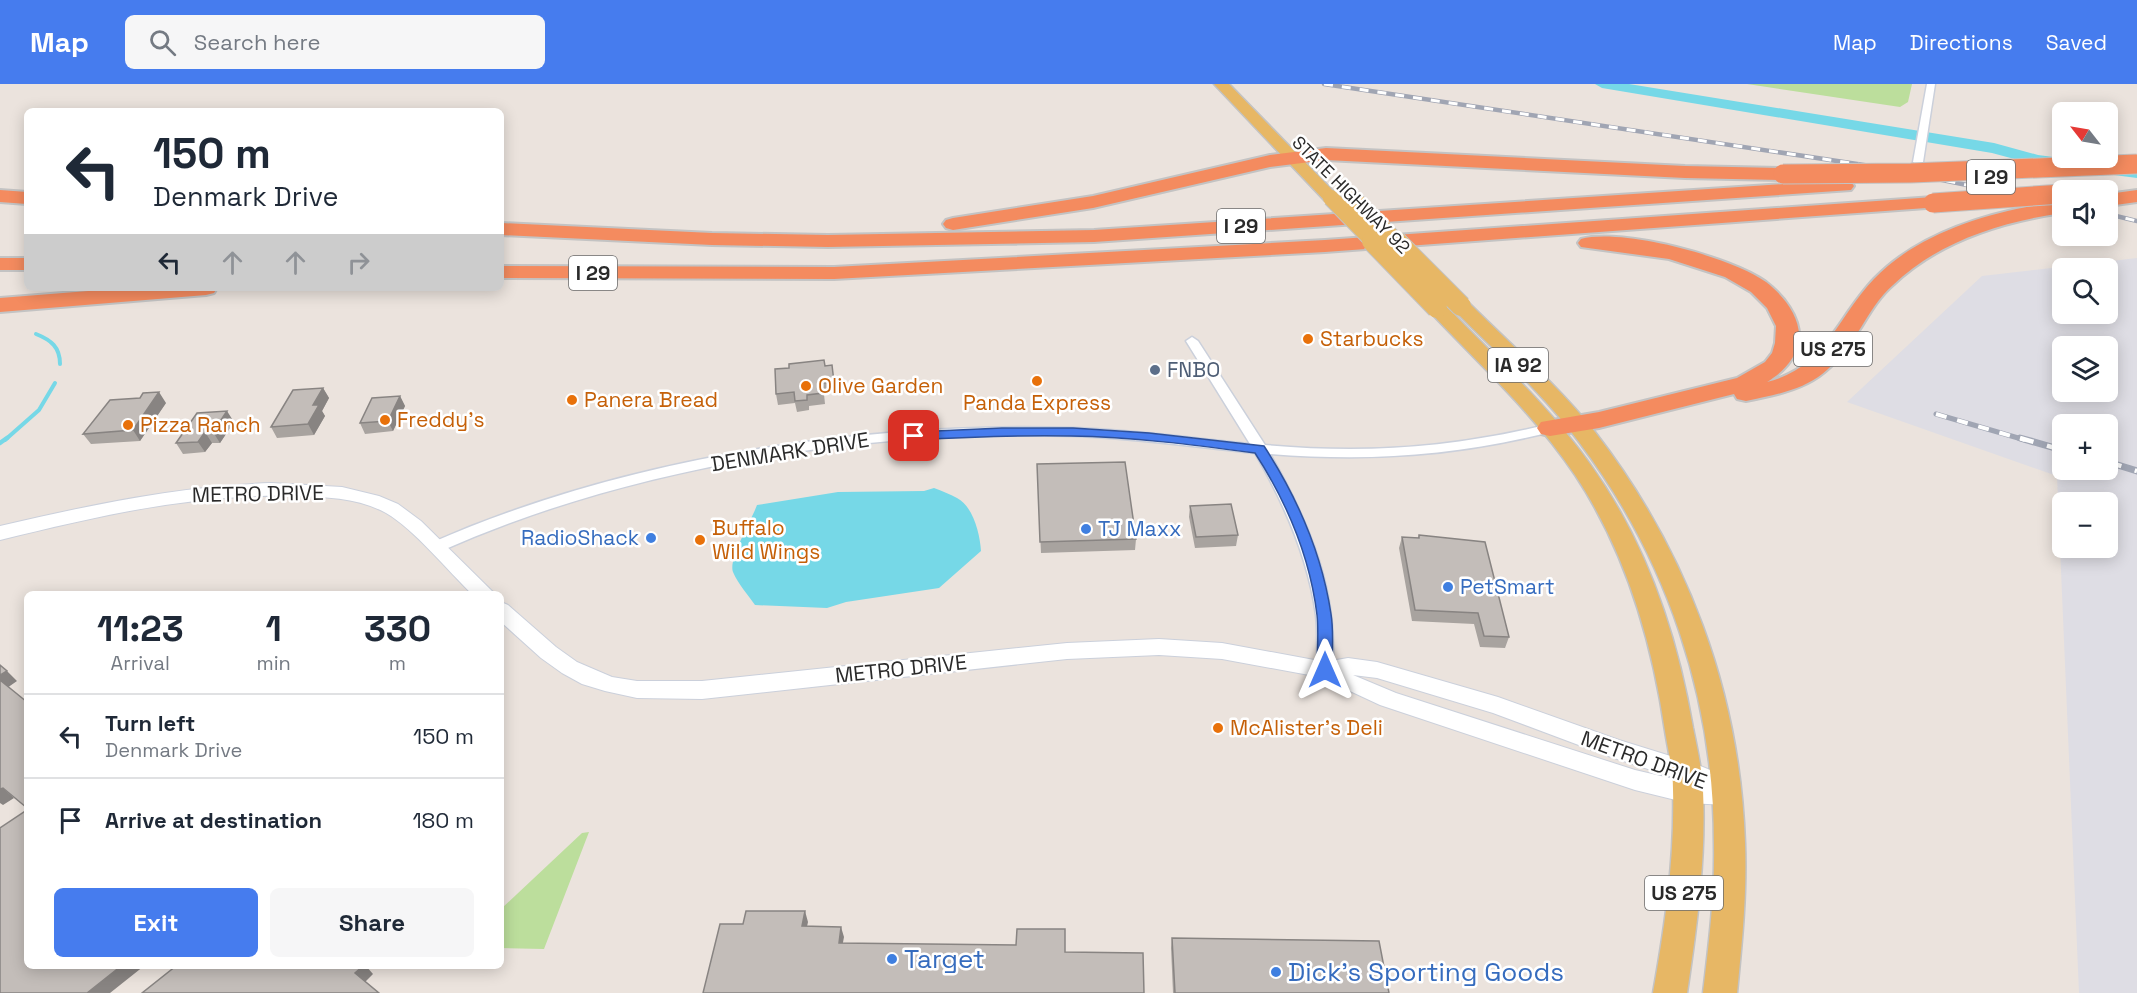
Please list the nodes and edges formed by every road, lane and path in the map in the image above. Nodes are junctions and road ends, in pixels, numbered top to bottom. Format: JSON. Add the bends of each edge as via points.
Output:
{"nodes":[{"id":1,"x":1931,"y":84,"type":"edge"},
{"id":2,"x":1222,"y":86,"type":"edge"},
{"id":3,"x":1244,"y":88,"type":"edge"},
{"id":4,"x":1302,"y":157,"type":"junction"},
{"id":5,"x":1918,"y":162,"type":"dead end"},
{"id":6,"x":2137,"y":166,"type":"edge"},
{"id":7,"x":2137,"y":189,"type":"edge"},
{"id":8,"x":2118,"y":190,"type":"edge"},
{"id":9,"x":0,"y":196,"type":"edge"},
{"id":10,"x":2137,"y":196,"type":"edge"},
{"id":11,"x":24,"y":198,"type":"edge"},
{"id":12,"x":2118,"y":199,"type":"edge"},
{"id":13,"x":2052,"y":203,"type":"edge"},
{"id":14,"x":2052,"y":204,"type":"edge"},
{"id":15,"x":0,"y":208,"type":"edge"},
{"id":16,"x":24,"y":209,"type":"edge"},
{"id":17,"x":504,"y":229,"type":"edge"},
{"id":18,"x":637,"y":235,"type":"junction"},
{"id":19,"x":1325,"y":246,"type":"junction"},
{"id":20,"x":0,"y":264,"type":"edge"},
{"id":21,"x":24,"y":264,"type":"edge"},
{"id":22,"x":504,"y":272,"type":"edge"},
{"id":23,"x":685,"y":274,"type":"junction"},
{"id":24,"x":504,"y":281,"type":"edge"},
{"id":25,"x":170,"y":291,"type":"edge"},
{"id":26,"x":0,"y":305,"type":"edge"},
{"id":27,"x":1192,"y":341,"type":"dead end"},
{"id":28,"x":1568,"y":432,"type":"junction"},
{"id":29,"x":1259,"y":449,"type":"junction"},
{"id":30,"x":0,"y":533,"type":"edge"},
{"id":31,"x":436,"y":547,"type":"junction"},
{"id":32,"x":482,"y":591,"type":"edge"},
{"id":33,"x":504,"y":613,"type":"edge"},
{"id":34,"x":1325,"y":670,"type":"junction"},
{"id":35,"x":1687,"y":782,"type":"junction"},
{"id":36,"x":1727,"y":795,"type":"junction"},
{"id":37,"x":1670,"y":993,"type":"edge"},
{"id":38,"x":1719,"y":993,"type":"edge"}],
"edges":[{"from":1,"to":5,"type":"street"},
{"from":2,"to":4,"type":"main road","name":"STATE HIGHWAY 92","number":"IA 92"},
{"from":3,"to":4,"type":"main road","name":"STATE HIGHWAY 92","number":"IA 92"},
{"from":4,"to":6,"type":"highway","bridge":true,"via":[[1326,154],[1783,174]]},
{"from":4,"to":18,"type":"highway","via":[[1023,215],[931,226],[873,232]]},
{"from":4,"to":28,"type":"main road","name":"STATE HIGHWAY 92","number":"US 275","bridge":true,"via":[[1331,198],[1437,308]]},
{"from":4,"to":28,"type":"main road","name":"STATE HIGHWAY 92","number":"IA 92","bridge":true,"via":[[1352,197],[1461,306]]},
{"from":6,"to":18,"type":"highway","number":"I 29","bridge":true,"via":[[1094,236],[828,241]]},
{"from":7,"to":8,"type":"highway"},
{"from":9,"to":11,"type":"highway"},
{"from":10,"to":12,"type":"highway"},
{"from":13,"to":19,"type":"highway","number":"I 29","bridge":true,"via":[[1933,203]]},
{"from":14,"to":28,"type":"highway","number":"US 275","via":[[1977,227],[1910,260],[1883,282],[1811,373],[1761,391]]},
{"from":15,"to":16,"type":"highway"},
{"from":17,"to":18,"type":"highway","number":"I 29"},
{"from":19,"to":23,"type":"highway","number":"I 29","via":[[834,273]]},
{"from":19,"to":28,"type":"highway","via":[[1361,252],[1608,243],[1651,247],[1732,273],[1765,292],[1782,310],[1787,348],[1773,367],[1758,378],[1596,420]]},
{"from":20,"to":21,"type":"highway"},
{"from":22,"to":23,"type":"highway","number":"I 29"},
{"from":23,"to":24,"type":"highway","via":[[601,283]]},
{"from":25,"to":26,"type":"highway"},
{"from":27,"to":29,"type":"street"},
{"from":28,"to":29,"type":"street","name":"DENMARK DRIVE","via":[[1402,453]]},
{"from":28,"to":35,"type":"main road","number":"US 275","via":[[1627,546],[1651,606],[1670,675]]},
{"from":28,"to":36,"type":"main road","number":"US 275","via":[[1643,516],[1682,598],[1710,681],[1725,756]]},
{"from":29,"to":31,"type":"street","name":"DENMARK DRIVE","via":[[1149,436],[1045,432],[960,433],[842,442],[718,462],[589,491],[518,513]]},
{"from":29,"to":34,"type":"street","via":[[1282,484],[1312,558],[1324,615]]},
{"from":30,"to":31,"type":"street","name":"METRO DRIVE","via":[[160,498],[300,490],[353,495],[381,503],[401,515]]},
{"from":31,"to":32,"type":"street","name":"METRO DRIVE"},
{"from":33,"to":34,"type":"street","name":"METRO DRIVE","via":[[536,643],[580,675],[611,686],[651,691],[702,690],[1137,647],[1201,649]]},
{"from":34,"to":35,"type":"street","name":"METRO DRIVE","via":[[1348,666],[1377,670],[1498,706],[1616,749]]},
{"from":35,"to":36,"type":"street","name":"METRO DRIVE"},
{"from":35,"to":37,"type":"main road","number":"US 275","via":[[1683,908]]},
{"from":36,"to":38,"type":"main road","number":"US 275","via":[[1730,869]]}]}
